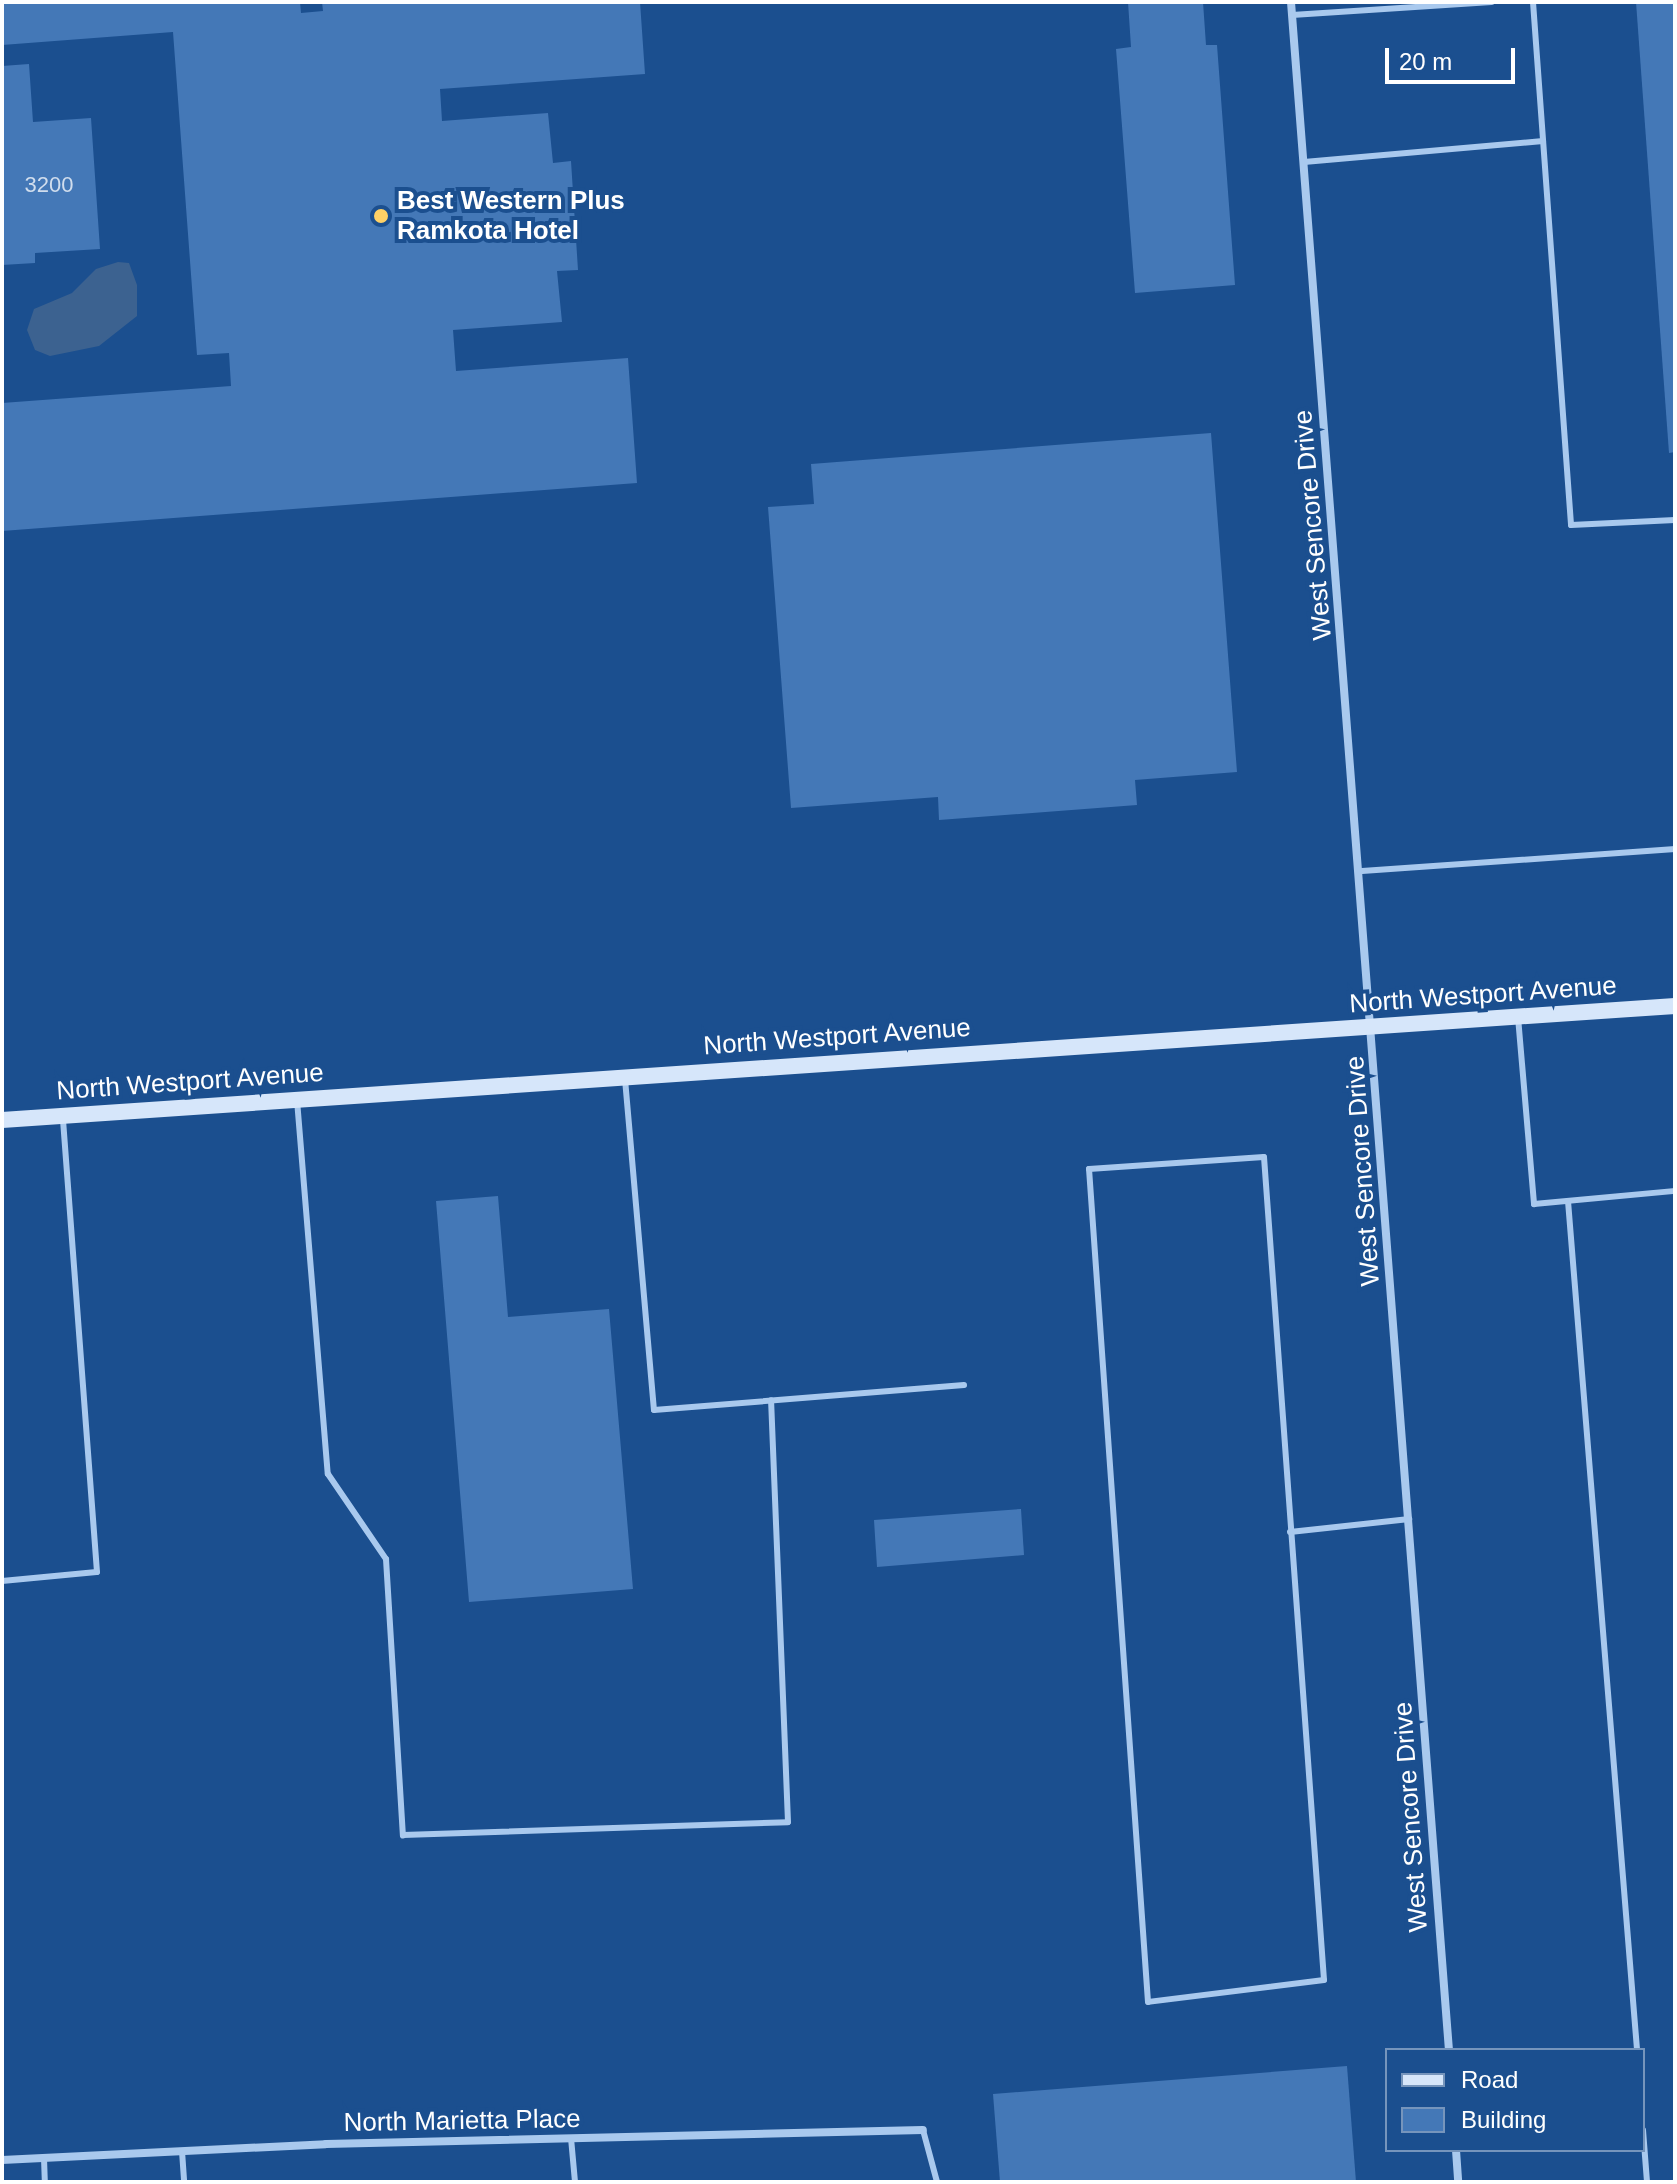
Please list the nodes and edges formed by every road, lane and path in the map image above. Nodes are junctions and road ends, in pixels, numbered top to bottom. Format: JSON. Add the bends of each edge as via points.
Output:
{"nodes":[{"id":1,"x":1291,"y":2,"type":"edge"},
{"id":2,"x":1492,"y":2,"type":"edge"},
{"id":3,"x":1533,"y":2,"type":"edge"},
{"id":4,"x":1292,"y":15,"type":"junction"},
{"id":5,"x":1543,"y":141,"type":"junction"},
{"id":6,"x":1304,"y":162,"type":"junction"},
{"id":7,"x":1675,"y":520,"type":"edge"},
{"id":8,"x":1675,"y":849,"type":"edge"},
{"id":9,"x":1362,"y":871,"type":"junction"},
{"id":10,"x":1675,"y":1006,"type":"edge"},
{"id":11,"x":1518,"y":1017,"type":"junction"},
{"id":12,"x":1372,"y":1027,"type":"junction"},
{"id":13,"x":625,"y":1075,"type":"junction"},
{"id":14,"x":297,"y":1098,"type":"junction"},
{"id":15,"x":63,"y":1115,"type":"junction"},
{"id":16,"x":2,"y":1120,"type":"edge"},
{"id":17,"x":1675,"y":1191,"type":"edge"},
{"id":18,"x":1568,"y":1201,"type":"junction"},
{"id":19,"x":964,"y":1385,"type":"dead end"},
{"id":20,"x":771,"y":1400,"type":"junction"},
{"id":21,"x":1409,"y":1519,"type":"junction"},
{"id":22,"x":1290,"y":1532,"type":"junction"},
{"id":23,"x":2,"y":1581,"type":"edge"},
{"id":24,"x":1449,"y":2048,"type":"edge"},
{"id":25,"x":1637,"y":2048,"type":"edge"},
{"id":26,"x":923,"y":2130,"type":"joint"},
{"id":27,"x":571,"y":2138,"type":"junction"},
{"id":28,"x":182,"y":2151,"type":"junction"},
{"id":29,"x":1456,"y":2152,"type":"edge"},
{"id":30,"x":1645,"y":2152,"type":"edge"},
{"id":31,"x":44,"y":2158,"type":"junction"},
{"id":32,"x":2,"y":2160,"type":"edge"},
{"id":33,"x":45,"y":2182,"type":"edge"},
{"id":34,"x":184,"y":2182,"type":"edge"},
{"id":35,"x":575,"y":2182,"type":"edge"},
{"id":36,"x":937,"y":2182,"type":"edge"},
{"id":37,"x":1458,"y":2182,"type":"edge"},
{"id":38,"x":1647,"y":2182,"type":"edge"}],
"edges":[{"from":1,"to":4,"type":"street","name":"West Sencore Drive"},
{"from":2,"to":4,"type":"lane"},
{"from":3,"to":5,"type":"lane"},
{"from":4,"to":6,"type":"street","name":"West Sencore Drive"},
{"from":5,"to":6,"type":"lane"},
{"from":5,"to":7,"type":"lane","via":[[1571,525]]},
{"from":6,"to":9,"type":"street","name":"West Sencore Drive"},
{"from":8,"to":9,"type":"lane"},
{"from":9,"to":12,"type":"street","name":"West Sencore Drive"},
{"from":10,"to":11,"type":"main road","name":"North Westport Avenue"},
{"from":11,"to":12,"type":"main road","name":"North Westport Avenue"},
{"from":11,"to":18,"type":"lane","via":[[1534,1204]]},
{"from":12,"to":13,"type":"main road","name":"North Westport Avenue"},
{"from":12,"to":21,"type":"street","name":"West Sencore Drive"},
{"from":13,"to":14,"type":"main road","name":"North Westport Avenue"},
{"from":13,"to":20,"type":"lane","via":[[654,1410]]},
{"from":14,"to":15,"type":"main road","name":"North Westport Avenue"},
{"from":14,"to":20,"type":"lane","via":[[328,1474],[386,1559],[403,1835],[788,1822]]},
{"from":15,"to":16,"type":"main road","name":"North Westport Avenue"},
{"from":15,"to":23,"type":"lane","via":[[97,1572]]},
{"from":17,"to":18,"type":"lane"},
{"from":18,"to":25,"type":"lane"},
{"from":19,"to":20,"type":"lane"},
{"from":21,"to":22,"type":"lane"},
{"from":21,"to":24,"type":"street","name":"West Sencore Drive"},
{"from":22,"to":22,"type":"lane","via":[[1324,1980],[1148,2002],[1089,1169],[1264,1157]]},
{"from":26,"to":27,"type":"street","name":"North Marietta Place"},
{"from":26,"to":36,"type":"lane"},
{"from":27,"to":28,"type":"street","name":"North Marietta Place"},
{"from":27,"to":35,"type":"lane"},
{"from":28,"to":31,"type":"street","name":"North Marietta Place"},
{"from":28,"to":34,"type":"lane"},
{"from":29,"to":37,"type":"street"},
{"from":30,"to":38,"type":"lane"},
{"from":31,"to":32,"type":"street","name":"North Marietta Place"},
{"from":31,"to":33,"type":"lane"}]}
